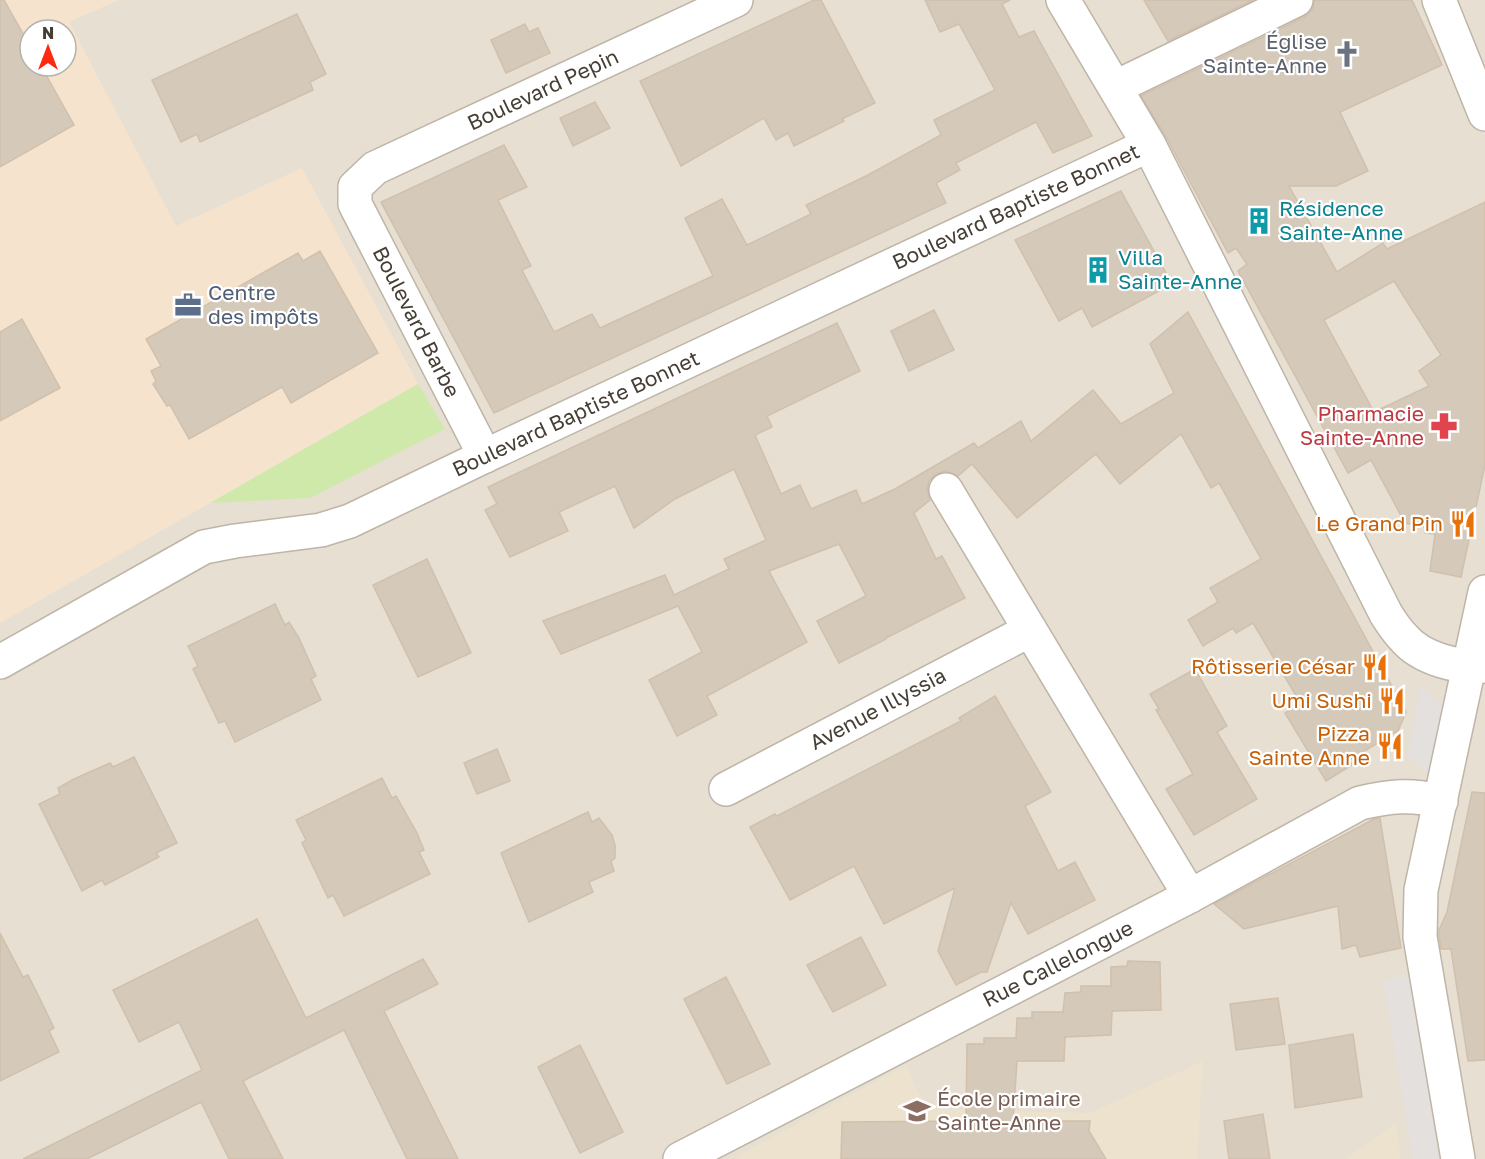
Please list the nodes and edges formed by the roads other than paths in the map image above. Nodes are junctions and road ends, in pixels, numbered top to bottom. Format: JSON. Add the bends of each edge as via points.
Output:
{"nodes":[{"id":1,"x":736,"y":0,"type":"edge"},
{"id":2,"x":1063,"y":0,"type":"edge"},
{"id":3,"x":1296,"y":0,"type":"edge"},
{"id":4,"x":1441,"y":1,"type":"edge"},
{"id":5,"x":1116,"y":87,"type":"junction"},
{"id":6,"x":1485,"y":114,"type":"edge"},
{"id":7,"x":1149,"y":145,"type":"junction"},
{"id":8,"x":356,"y":187,"type":"joint"},
{"id":9,"x":484,"y":456,"type":"junction"},
{"id":10,"x":946,"y":490,"type":"dead end"},
{"id":11,"x":1485,"y":592,"type":"edge"},
{"id":12,"x":1030,"y":630,"type":"junction"},
{"id":13,"x":0,"y":662,"type":"edge"},
{"id":14,"x":1478,"y":666,"type":"edge"},
{"id":15,"x":726,"y":789,"type":"dead end"},
{"id":16,"x":1441,"y":801,"type":"junction"},
{"id":17,"x":1190,"y":896,"type":"junction"},
{"id":18,"x":680,"y":1159,"type":"edge"},
{"id":19,"x":1458,"y":1159,"type":"edge"}],
"edges":[{"from":1,"to":8,"type":"street","name":"Boulevard Pepin","via":[[375,168]]},
{"from":2,"to":5,"type":"street"},
{"from":3,"to":5,"type":"street"},
{"from":4,"to":6,"type":"street"},
{"from":5,"to":7,"type":"street"},
{"from":7,"to":9,"type":"street","name":"Boulevard Baptiste Bonnet"},
{"from":7,"to":14,"type":"street","via":[[1386,614],[1404,639],[1427,656]]},
{"from":8,"to":9,"type":"street","name":"Boulevard Barbe","via":[[356,204]]},
{"from":9,"to":13,"type":"street","name":"Boulevard Baptiste Bonnet","via":[[350,521],[321,530],[204,547]]},
{"from":10,"to":12,"type":"street"},
{"from":11,"to":14,"type":"street"},
{"from":12,"to":15,"type":"street","name":"Avenue Illyssia"},
{"from":12,"to":17,"type":"street"},
{"from":14,"to":16,"type":"street"},
{"from":16,"to":17,"type":"street","name":"Rue Callelongue","via":[[1398,796],[1360,803]]},
{"from":16,"to":19,"type":"street","via":[[1421,890],[1420,937]]},
{"from":17,"to":18,"type":"street","name":"Rue Callelongue"}]}
